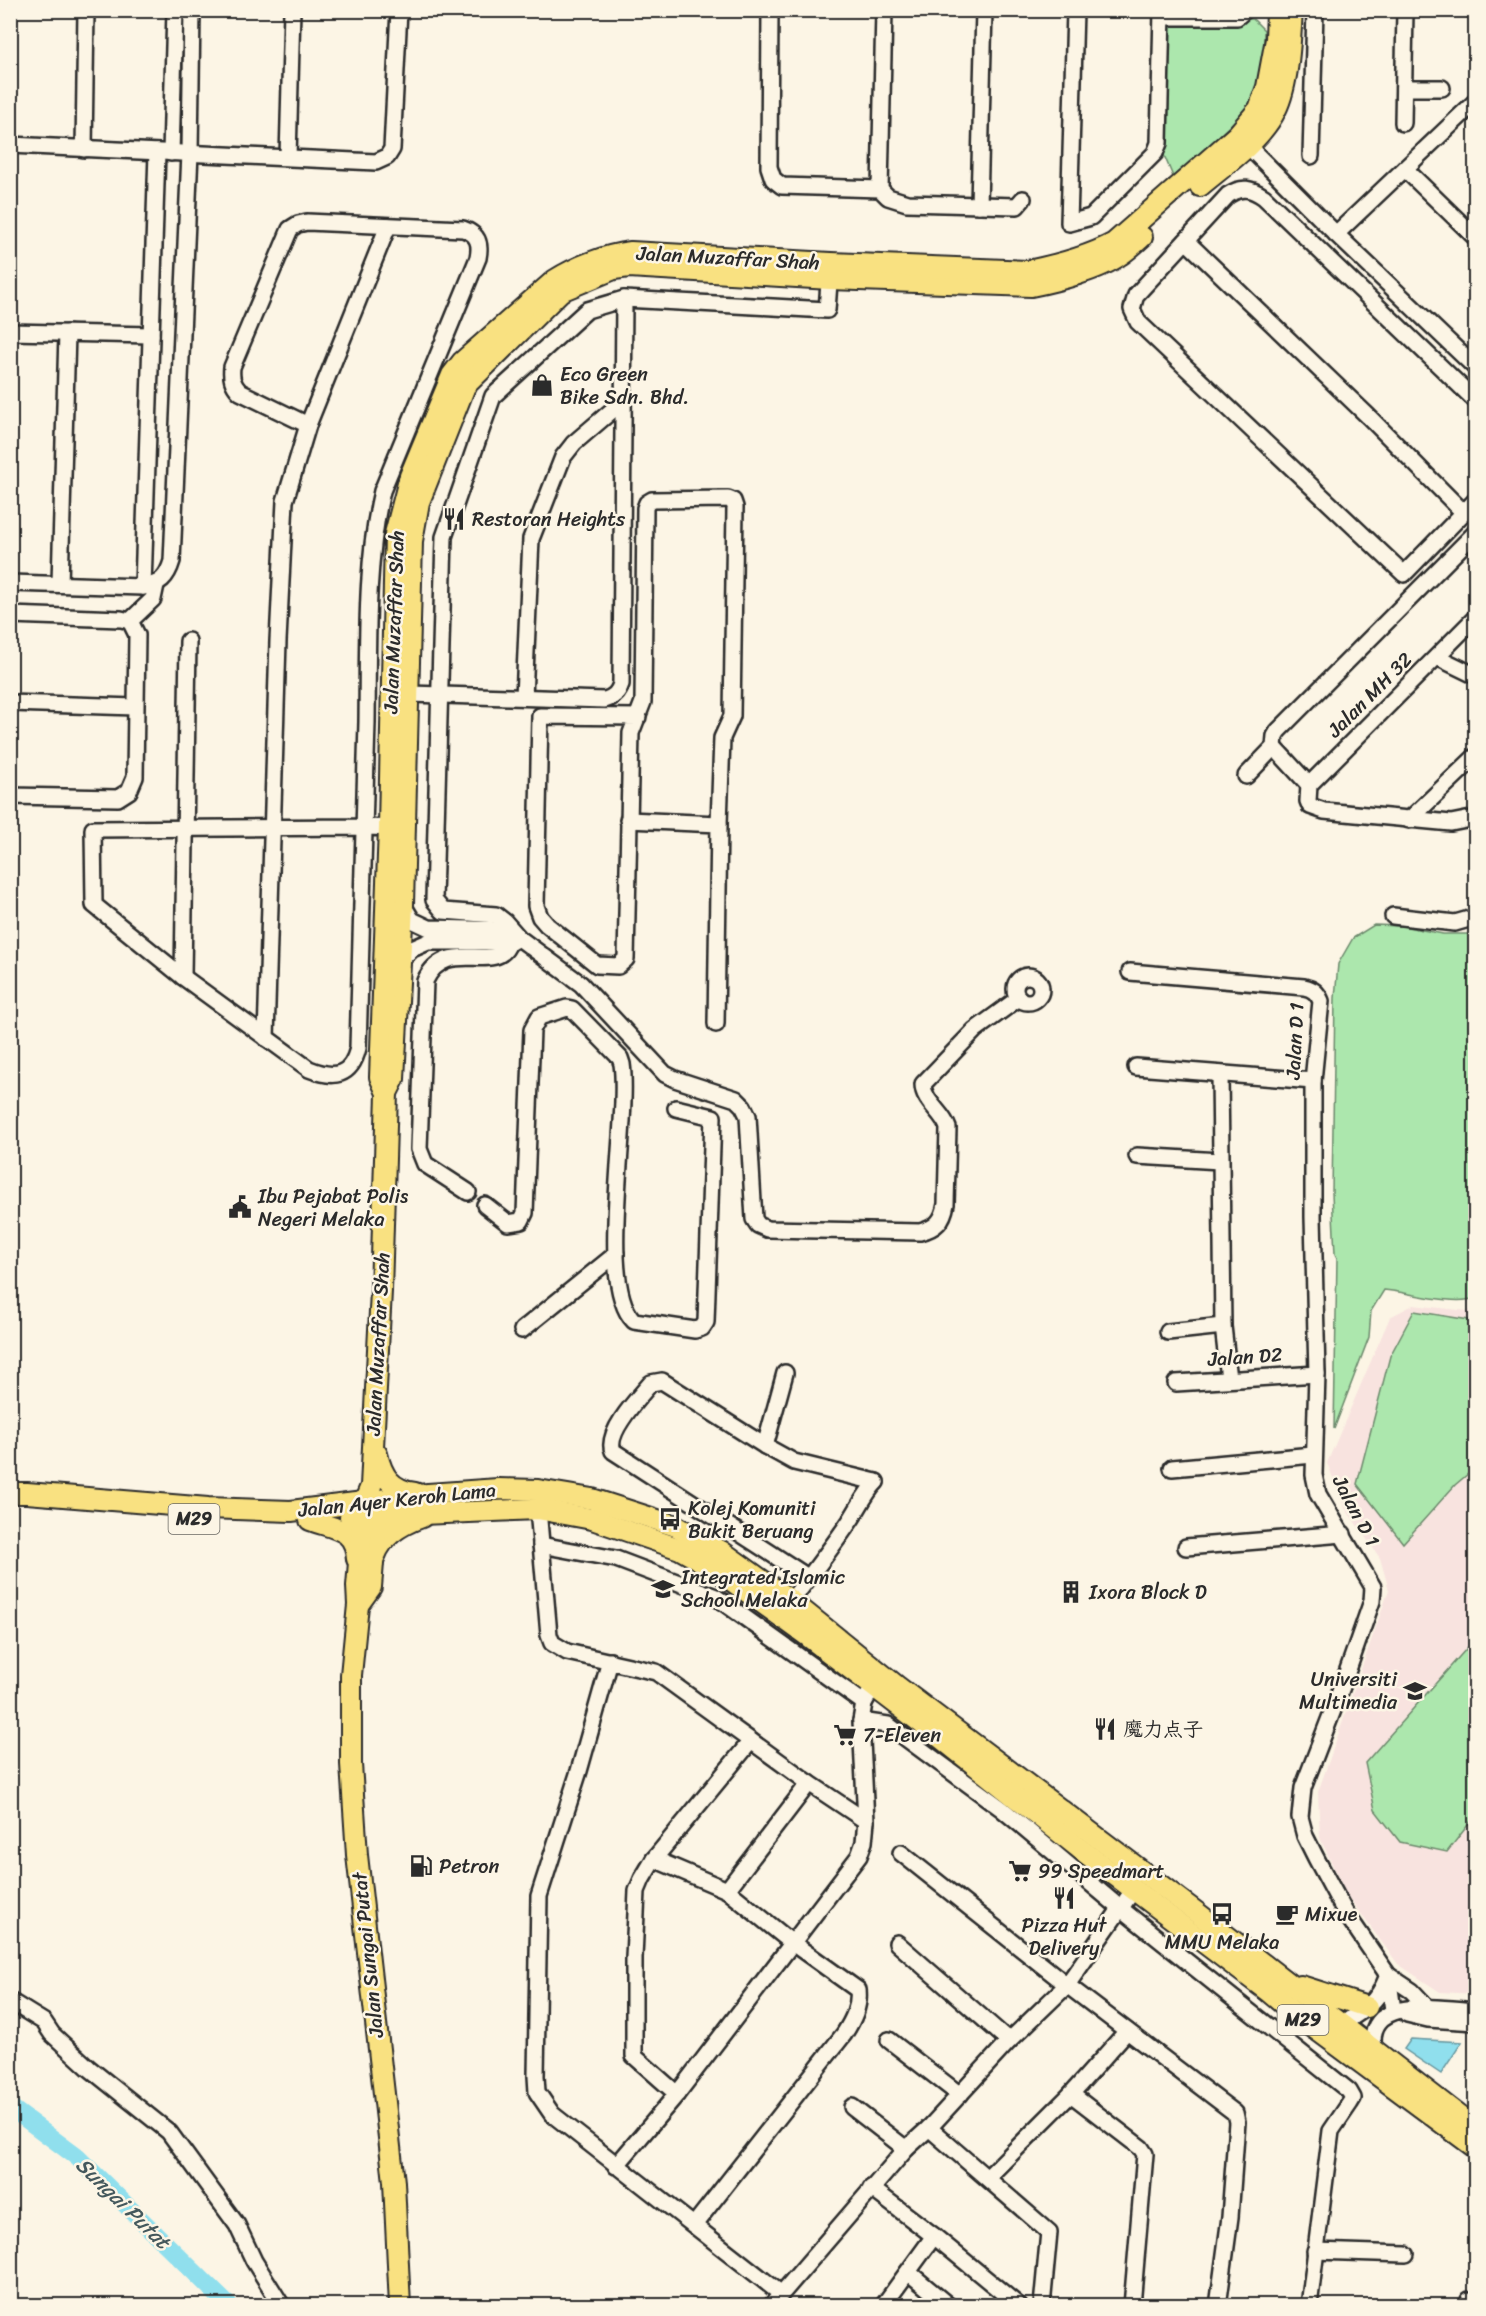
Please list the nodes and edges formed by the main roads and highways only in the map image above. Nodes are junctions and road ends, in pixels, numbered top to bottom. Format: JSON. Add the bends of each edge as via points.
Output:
{"nodes":[{"id":1,"x":1277,"y":10,"type":"edge"},
{"id":2,"x":1292,"y":10,"type":"edge"},
{"id":3,"x":1242,"y":140,"type":"junction"},
{"id":4,"x":830,"y":271,"type":"junction"},
{"id":5,"x":397,"y":828,"type":"junction"},
{"id":6,"x":387,"y":1094,"type":"junction"},
{"id":7,"x":374,"y":1448,"type":"junction"},
{"id":8,"x":10,"y":1493,"type":"edge"},
{"id":9,"x":428,"y":1494,"type":"junction"},
{"id":10,"x":371,"y":1504,"type":"junction"},
{"id":11,"x":10,"y":1505,"type":"edge"},
{"id":12,"x":436,"y":1512,"type":"junction"},
{"id":13,"x":311,"y":1514,"type":"junction"},
{"id":14,"x":365,"y":1569,"type":"junction"},
{"id":15,"x":1098,"y":1839,"type":"junction"},
{"id":16,"x":1134,"y":1889,"type":"junction"},
{"id":17,"x":1196,"y":1912,"type":"junction"},
{"id":18,"x":1287,"y":1982,"type":"junction"},
{"id":19,"x":1368,"y":2007,"type":"road end"},
{"id":20,"x":1476,"y":2129,"type":"edge"},
{"id":21,"x":1476,"y":2148,"type":"edge"},
{"id":22,"x":400,"y":2306,"type":"edge"}],
"edges":[{"from":1,"to":3,"type":"main road","name":"Jalan Muzaffar Shah","via":[[1267,87]]},
{"from":2,"to":3,"type":"main road","name":"Jalan Muzaffar Shah","via":[[1277,106],[1272,116]]},
{"from":3,"to":4,"type":"main road","name":"Jalan Muzaffar Shah","via":[[1114,243],[1055,266],[1028,271]]},
{"from":4,"to":5,"type":"main road","name":"Jalan Muzaffar Shah","via":[[614,269],[561,291],[465,386],[419,502],[412,541],[410,694]]},
{"from":4,"to":5,"type":"main road","name":"Jalan Muzaffar Shah","via":[[631,252],[616,254],[555,280],[462,362],[452,375],[410,476],[395,534]]},
{"from":5,"to":6,"type":"main road","name":"Jalan Muzaffar Shah","via":[[380,1077]]},
{"from":5,"to":6,"type":"main road","name":"Jalan Muzaffar Shah","via":[[403,905],[394,1079]]},
{"from":6,"to":7,"type":"main road","name":"Jalan Muzaffar Shah"},
{"from":7,"to":9,"type":"main road","via":[[381,1469],[393,1486]]},
{"from":7,"to":10,"type":"main road","name":"Jalan Muzaffar Shah"},
{"from":7,"to":13,"type":"main road","via":[[364,1479],[355,1491]]},
{"from":8,"to":13,"type":"main road","name":"Jalan Ayer Keroh Lama","number":"M29"},
{"from":9,"to":10,"type":"main road","name":"Jalan Ayer Keroh Lama","number":"M29"},
{"from":9,"to":15,"type":"main road","name":"Jalan Ayer Keroh Lama","number":"M29","via":[[538,1490],[592,1499],[676,1526],[721,1551],[791,1601]]},
{"from":10,"to":12,"type":"main road","name":"Jalan Ayer Keroh Lama","number":"M29"},
{"from":10,"to":13,"type":"main road","name":"Jalan Ayer Keroh Lama","number":"M29"},
{"from":10,"to":14,"type":"main road","name":"Jalan Sungai Putat"},
{"from":11,"to":13,"type":"main road","name":"Jalan Ayer Keroh Lama","number":"M29","via":[[89,1507],[231,1522]]},
{"from":12,"to":14,"type":"main road","via":[[390,1534]]},
{"from":12,"to":16,"type":"main road","name":"Jalan Ayer Keroh Lama","number":"M29","via":[[538,1509],[592,1519],[680,1549],[772,1609],[868,1695],[941,1738]]},
{"from":13,"to":14,"type":"main road","via":[[349,1536]]},
{"from":14,"to":22,"type":"main road","name":"Jalan Sungai Putat","via":[[371,1587],[358,1605],[351,1675],[352,1784],[393,2182]]},
{"from":15,"to":16,"type":"main road","via":[[1134,1875]]},
{"from":15,"to":17,"type":"main road","name":"Jalan Ayer Keroh Lama","number":"M29"},
{"from":16,"to":17,"type":"main road","via":[[1148,1887],[1185,1910]]},
{"from":16,"to":21,"type":"main road","name":"Jalan Ayer Keroh Lama","number":"M29"},
{"from":17,"to":18,"type":"main road","name":"Jalan Ayer Keroh Lama","number":"M29"},
{"from":18,"to":19,"type":"main road"},
{"from":18,"to":20,"type":"main road","name":"Jalan Ayer Keroh Lama","number":"M29"}]}
